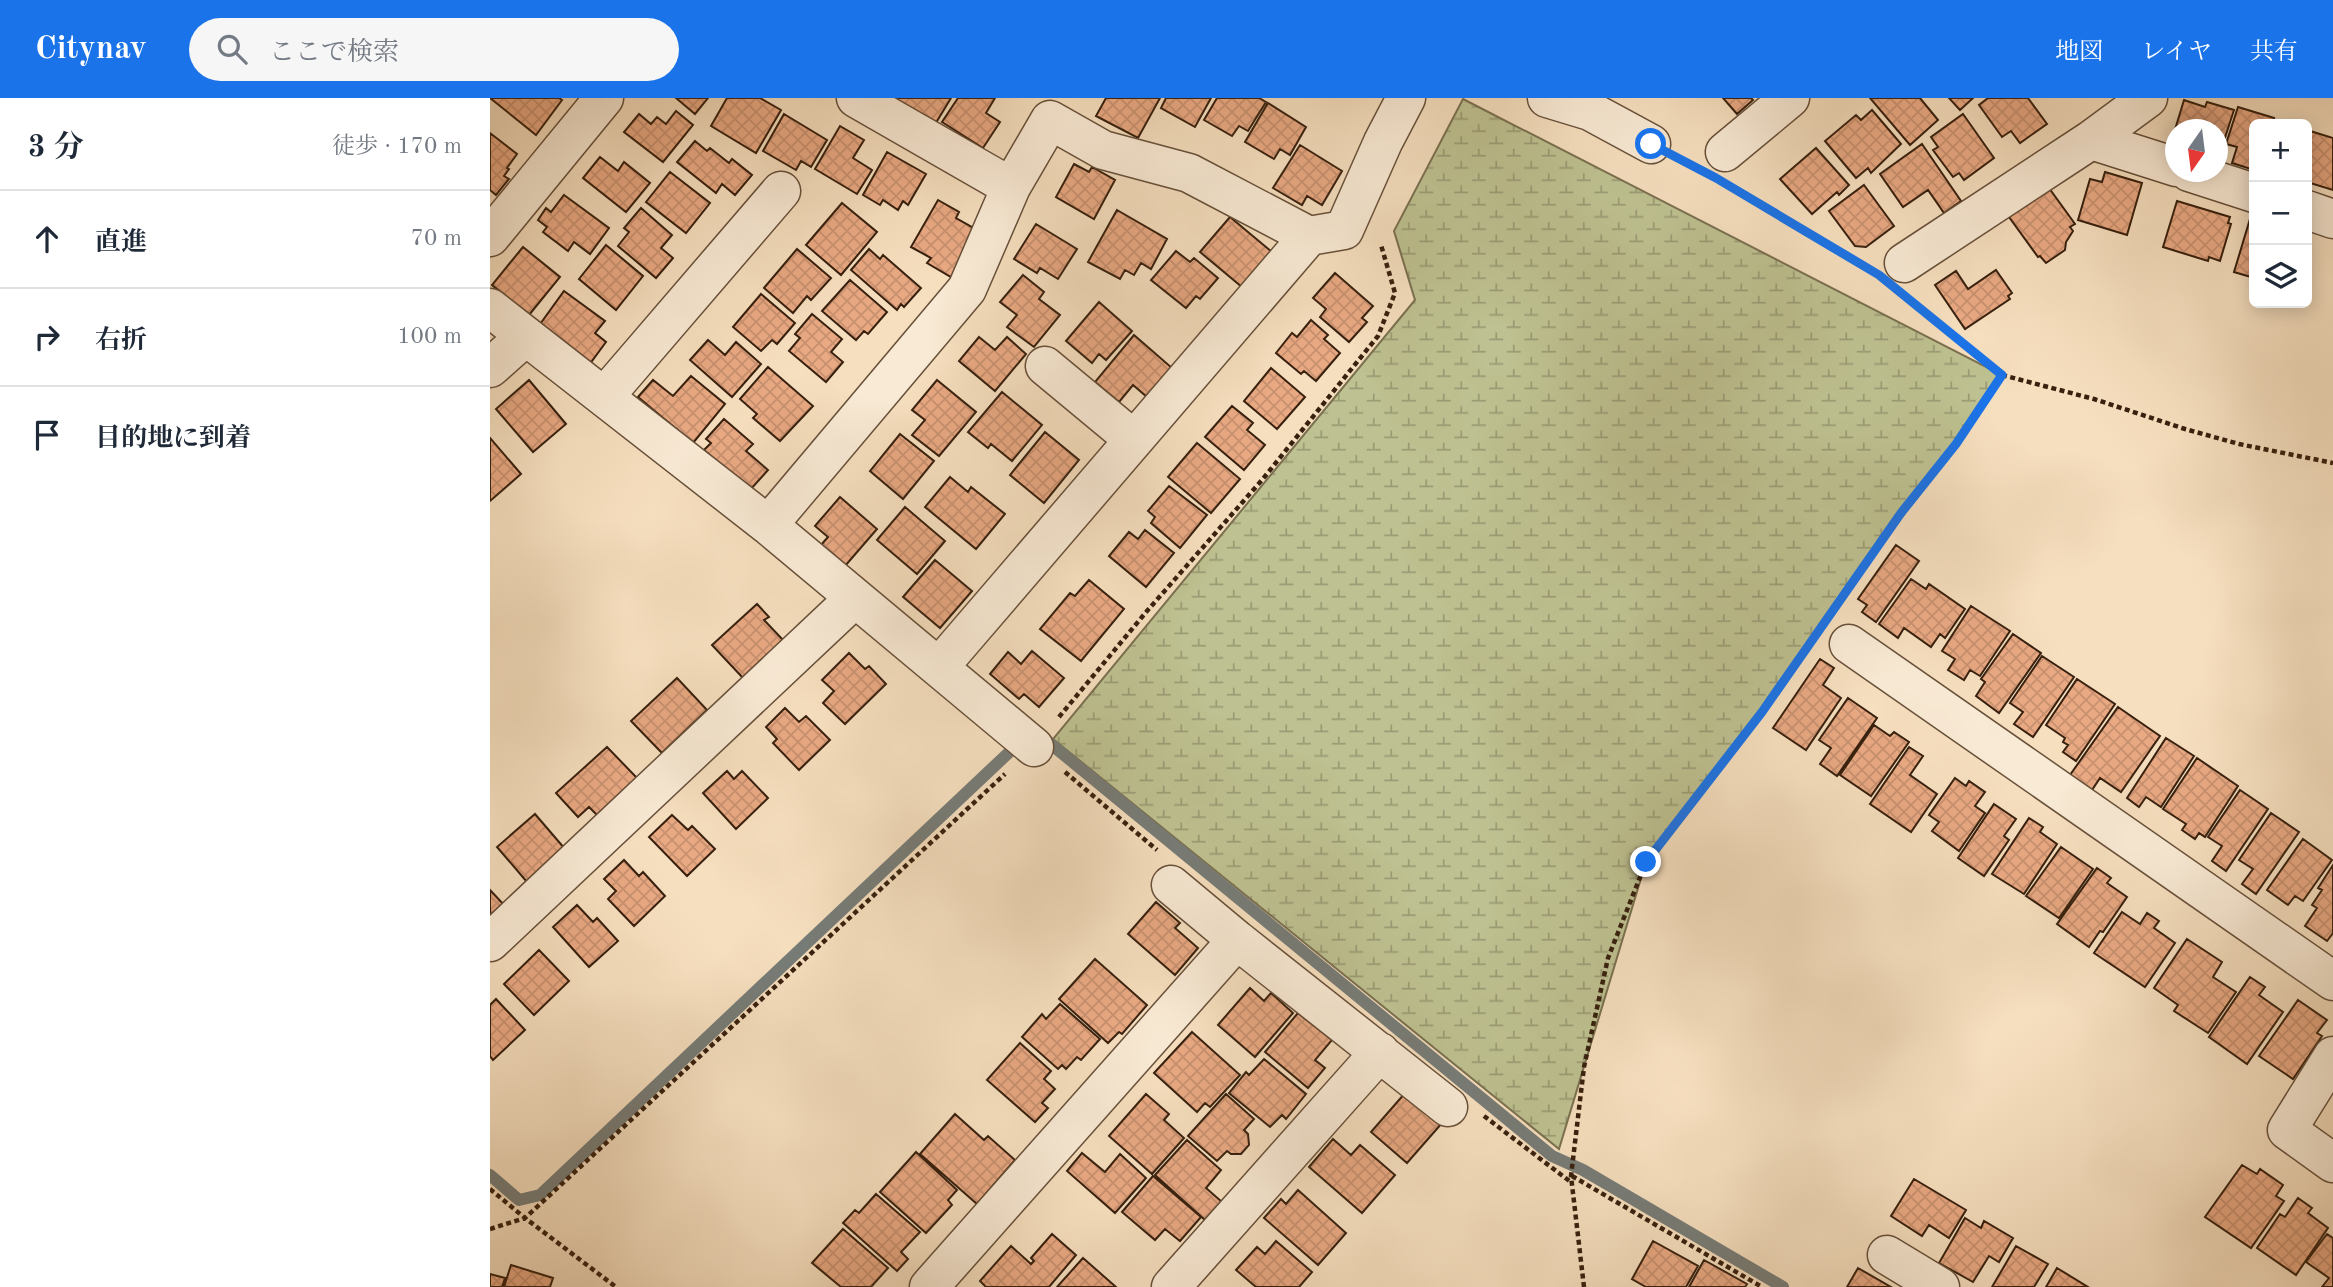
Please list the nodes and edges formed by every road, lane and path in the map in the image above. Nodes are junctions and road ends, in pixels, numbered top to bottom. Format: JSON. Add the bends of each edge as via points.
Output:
{"nodes":[{"id":1,"x":604,"y":98,"type":"edge"},
{"id":2,"x":856,"y":98,"type":"edge"},
{"id":3,"x":1406,"y":98,"type":"edge"},
{"id":4,"x":1547,"y":98,"type":"edge"},
{"id":5,"x":1790,"y":98,"type":"edge"},
{"id":6,"x":2148,"y":98,"type":"edge"},
{"id":7,"x":1056,"y":109,"type":"edge"},
{"id":8,"x":2091,"y":139,"type":"junction"},
{"id":9,"x":1651,"y":144,"type":"dead end"},
{"id":10,"x":2165,"y":164,"type":"edge"},
{"id":11,"x":1726,"y":169,"type":"joint"},
{"id":12,"x":2220,"y":182,"type":"edge"},
{"id":13,"x":1011,"y":187,"type":"junction"},
{"id":14,"x":781,"y":191,"type":"dead end"},
{"id":15,"x":2249,"y":191,"type":"edge"},
{"id":16,"x":2312,"y":212,"type":"edge"},
{"id":17,"x":2333,"y":219,"type":"edge"},
{"id":18,"x":1309,"y":236,"type":"junction"},
{"id":19,"x":490,"y":237,"type":"edge"},
{"id":20,"x":1867,"y":268,"type":"dead end"},
{"id":21,"x":1906,"y":281,"type":"joint"},
{"id":22,"x":490,"y":308,"type":"edge"},
{"id":23,"x":526,"y":336,"type":"junction"},
{"id":24,"x":1045,"y":366,"type":"dead end"},
{"id":25,"x":490,"y":368,"type":"edge"},
{"id":26,"x":2002,"y":375,"type":"junction"},
{"id":27,"x":604,"y":397,"type":"junction"},
{"id":28,"x":1133,"y":439,"type":"junction"},
{"id":29,"x":2333,"y":463,"type":"edge"},
{"id":30,"x":768,"y":525,"type":"junction"},
{"id":31,"x":855,"y":597,"type":"junction"},
{"id":32,"x":1832,"y":630,"type":"junction"},
{"id":33,"x":939,"y":667,"type":"junction"},
{"id":34,"x":1034,"y":747,"type":"dead end"},
{"id":35,"x":1171,"y":885,"type":"dead end"},
{"id":36,"x":1237,"y":940,"type":"junction"},
{"id":37,"x":490,"y":942,"type":"edge"},
{"id":38,"x":2333,"y":981,"type":"edge"},
{"id":39,"x":1380,"y":1052,"type":"junction"},
{"id":40,"x":2333,"y":1056,"type":"edge"},
{"id":41,"x":1448,"y":1107,"type":"dead end"},
{"id":42,"x":2333,"y":1163,"type":"edge"},
{"id":43,"x":1572,"y":1176,"type":"junction"},
{"id":44,"x":490,"y":1189,"type":"edge"},
{"id":45,"x":1887,"y":1255,"type":"dead end"},
{"id":46,"x":617,"y":1287,"type":"edge"},
{"id":47,"x":929,"y":1287,"type":"edge"},
{"id":48,"x":1171,"y":1287,"type":"edge"},
{"id":49,"x":1584,"y":1287,"type":"edge"},
{"id":50,"x":1762,"y":1287,"type":"edge"},
{"id":51,"x":1940,"y":1287,"type":"edge"}],
"edges":[{"from":1,"to":19,"type":"street"},
{"from":2,"to":13,"type":"street"},
{"from":3,"to":18,"type":"street","via":[[1344,230]]},
{"from":4,"to":9,"type":"street","via":[[1590,111]]},
{"from":5,"to":11,"type":"street"},
{"from":6,"to":8,"type":"street"},
{"from":7,"to":13,"type":"street"},
{"from":7,"to":18,"type":"street","via":[[1103,150],[1189,173]]},
{"from":8,"to":10,"type":"street"},
{"from":8,"to":21,"type":"street"},
{"from":11,"to":20,"type":"path"},
{"from":12,"to":15,"type":"street"},
{"from":13,"to":30,"type":"street","via":[[967,289]]},
{"from":14,"to":27,"type":"street"},
{"from":16,"to":17,"type":"street"},
{"from":18,"to":28,"type":"street"},
{"from":21,"to":26,"type":"path"},
{"from":22,"to":23,"type":"street"},
{"from":23,"to":25,"type":"street"},
{"from":23,"to":27,"type":"street"},
{"from":24,"to":28,"type":"street"},
{"from":26,"to":29,"type":"path","via":[[2239,444]]},
{"from":26,"to":32,"type":"path","via":[[1956,444],[1901,513]]},
{"from":27,"to":30,"type":"street"},
{"from":28,"to":33,"type":"street"},
{"from":30,"to":31,"type":"street"},
{"from":31,"to":33,"type":"street"},
{"from":31,"to":37,"type":"street"},
{"from":32,"to":38,"type":"street"},
{"from":32,"to":43,"type":"path","via":[[1646,862],[1608,958],[1584,1067]]},
{"from":33,"to":34,"type":"street"},
{"from":35,"to":36,"type":"street"},
{"from":36,"to":39,"type":"street"},
{"from":36,"to":47,"type":"street"},
{"from":39,"to":41,"type":"street"},
{"from":39,"to":48,"type":"street"},
{"from":40,"to":42,"type":"street","via":[[2287,1130]]},
{"from":43,"to":49,"type":"path"},
{"from":43,"to":50,"type":"path"},
{"from":44,"to":46,"type":"path"},
{"from":45,"to":51,"type":"street"}]}
